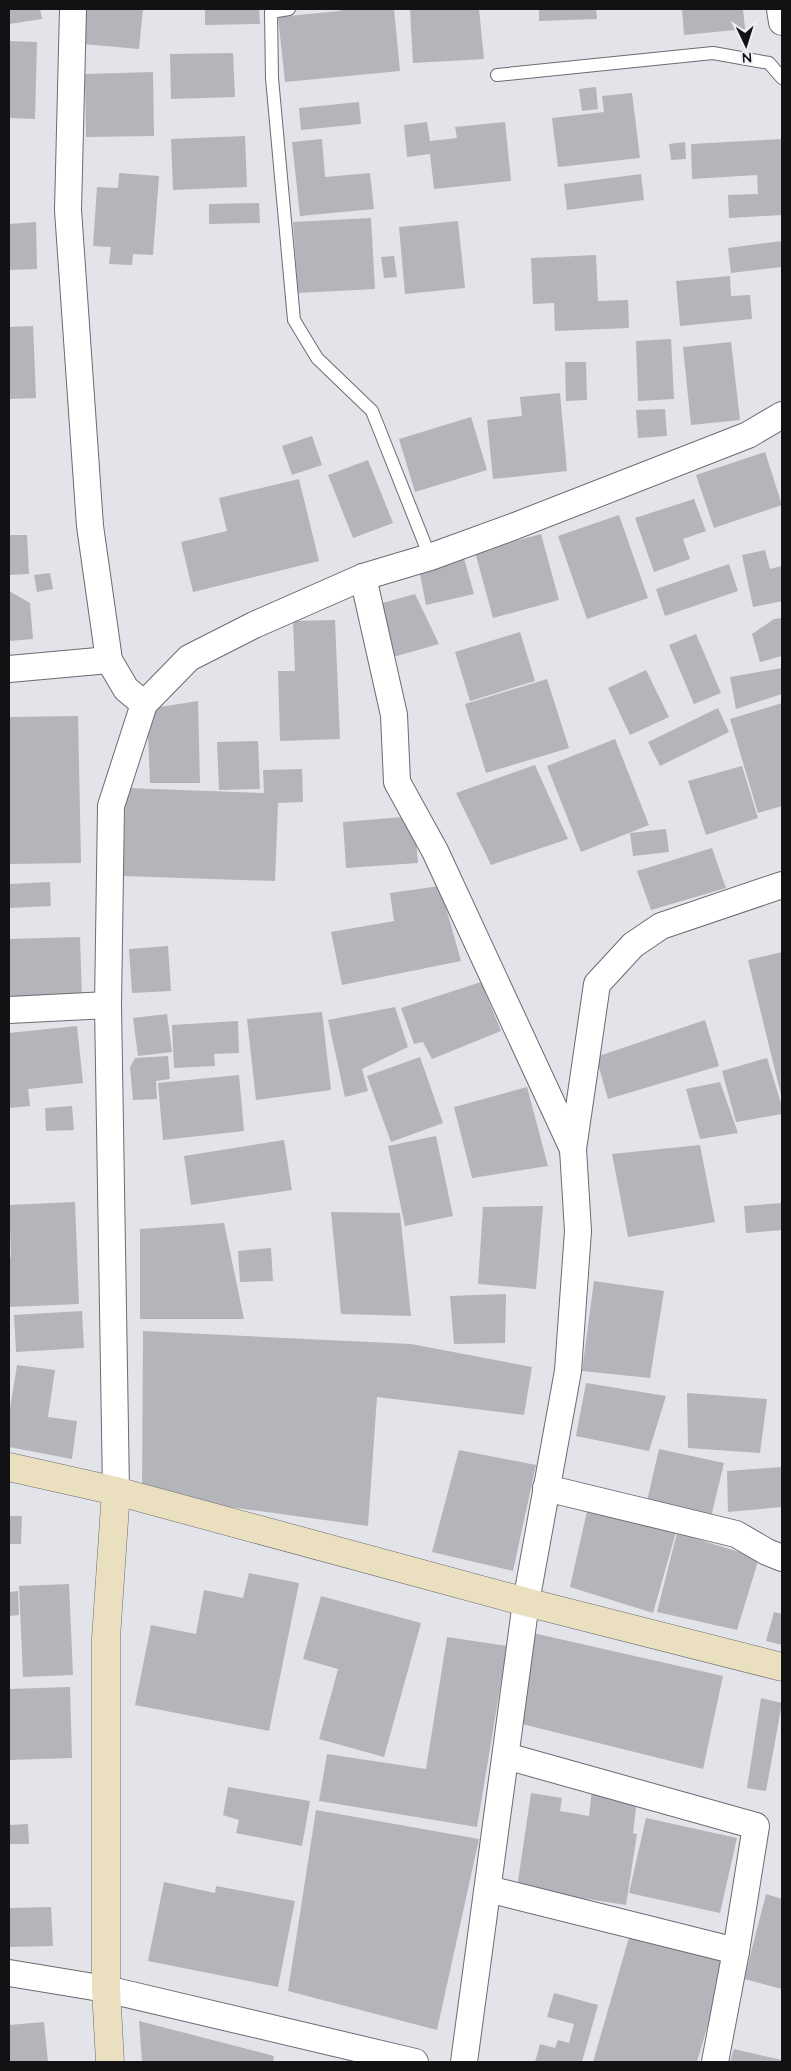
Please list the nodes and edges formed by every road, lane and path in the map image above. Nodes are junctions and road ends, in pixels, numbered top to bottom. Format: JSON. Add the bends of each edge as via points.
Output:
{"nodes":[{"id":1,"x":73,"y":9,"type":"edge"},
{"id":2,"x":289,"y":9,"type":"edge"},
{"id":3,"x":780,"y":9,"type":"edge"},
{"id":4,"x":782,"y":22,"type":"edge"},
{"id":5,"x":497,"y":75,"type":"dead end"},
{"id":6,"x":782,"y":78,"type":"edge"},
{"id":7,"x":782,"y":415,"type":"edge"},
{"id":8,"x":430,"y":557,"type":"junction"},
{"id":9,"x":363,"y":577,"type":"junction"},
{"id":10,"x":109,"y":660,"type":"junction"},
{"id":11,"x":9,"y":669,"type":"edge"},
{"id":12,"x":144,"y":704,"type":"junction"},
{"id":13,"x":782,"y":885,"type":"edge"},
{"id":14,"x":108,"y":1004,"type":"junction"},
{"id":15,"x":9,"y":1010,"type":"edge"},
{"id":16,"x":574,"y":1149,"type":"junction"},
{"id":17,"x":9,"y":1467,"type":"edge"},
{"id":18,"x":546,"y":1488,"type":"junction"},
{"id":19,"x":116,"y":1491,"type":"junction"},
{"id":20,"x":782,"y":1558,"type":"edge"},
{"id":21,"x":526,"y":1602,"type":"junction"},
{"id":22,"x":782,"y":1667,"type":"edge"},
{"id":23,"x":506,"y":1756,"type":"junction"},
{"id":24,"x":488,"y":1889,"type":"junction"},
{"id":25,"x":736,"y":1951,"type":"junction"},
{"id":26,"x":9,"y":1973,"type":"edge"},
{"id":27,"x":106,"y":1989,"type":"junction"},
{"id":28,"x":110,"y":2062,"type":"edge"},
{"id":29,"x":415,"y":2062,"type":"edge"},
{"id":30,"x":464,"y":2062,"type":"edge"},
{"id":31,"x":715,"y":2062,"type":"edge"}],
"edges":[{"from":1,"to":10,"type":"street","via":[[68,210],[90,526]]},
{"from":2,"to":8,"type":"lane","via":[[272,12],[272,78],[294,320],[317,358],[372,411]]},
{"from":3,"to":4,"type":"street"},
{"from":5,"to":6,"type":"lane","via":[[713,53],[769,63]]},
{"from":7,"to":8,"type":"street","via":[[748,435]]},
{"from":8,"to":9,"type":"street"},
{"from":9,"to":12,"type":"street","via":[[189,658]]},
{"from":9,"to":16,"type":"street","via":[[394,715],[397,782],[435,851]]},
{"from":10,"to":11,"type":"street"},
{"from":10,"to":12,"type":"street","via":[[126,689]]},
{"from":12,"to":14,"type":"street","via":[[111,806]]},
{"from":13,"to":16,"type":"street","via":[[662,926],[633,945],[596,984]]},
{"from":14,"to":15,"type":"street"},
{"from":14,"to":19,"type":"street"},
{"from":16,"to":18,"type":"street","via":[[578,1231],[568,1371]]},
{"from":17,"to":19,"type":"main road"},
{"from":18,"to":20,"type":"street","via":[[736,1534]]},
{"from":18,"to":21,"type":"street"},
{"from":19,"to":21,"type":"main road"},
{"from":19,"to":27,"type":"main road","via":[[106,1638]]},
{"from":21,"to":22,"type":"main road"},
{"from":21,"to":23,"type":"street"},
{"from":23,"to":24,"type":"street"},
{"from":23,"to":25,"type":"street","via":[[756,1826]]},
{"from":24,"to":25,"type":"street"},
{"from":24,"to":30,"type":"street"},
{"from":25,"to":31,"type":"street"},
{"from":26,"to":27,"type":"street"},
{"from":27,"to":28,"type":"main road"},
{"from":27,"to":29,"type":"street"}]}
